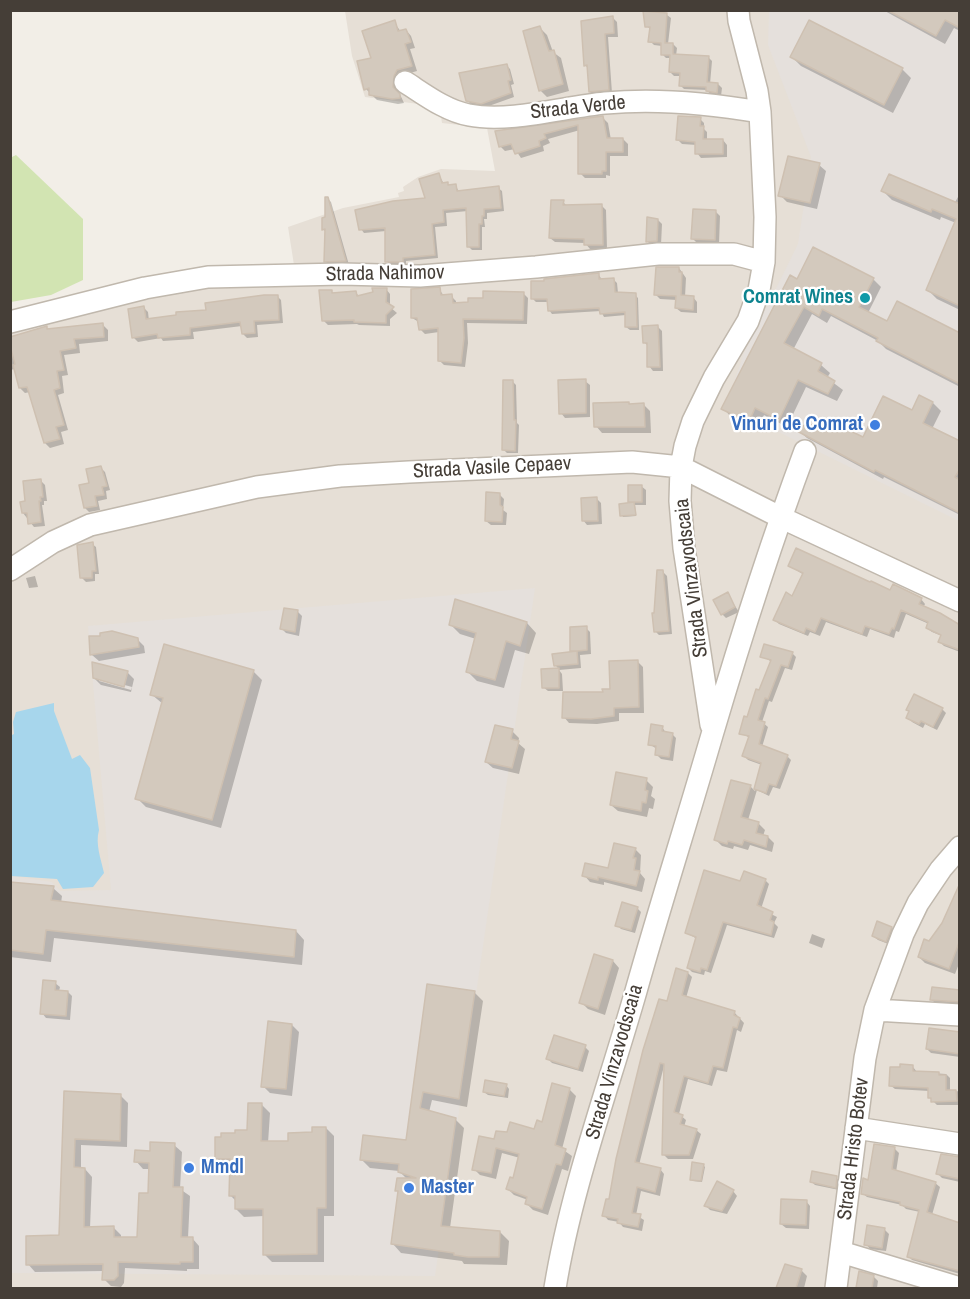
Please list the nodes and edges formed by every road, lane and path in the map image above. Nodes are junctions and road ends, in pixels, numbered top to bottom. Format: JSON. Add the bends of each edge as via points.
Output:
{"nodes":[{"id":1,"x":738,"y":10,"type":"edge"},
{"id":2,"x":405,"y":82,"type":"dead end"},
{"id":3,"x":760,"y":112,"type":"junction"},
{"id":4,"x":764,"y":262,"type":"junction"},
{"id":5,"x":10,"y":322,"type":"edge"},
{"id":6,"x":805,"y":452,"type":"dead end"},
{"id":7,"x":681,"y":467,"type":"junction"},
{"id":8,"x":780,"y":517,"type":"junction"},
{"id":9,"x":10,"y":570,"type":"edge"},
{"id":10,"x":960,"y":601,"type":"edge"},
{"id":11,"x":712,"y":734,"type":"junction"},
{"id":12,"x":960,"y":847,"type":"edge"},
{"id":13,"x":875,"y":1010,"type":"junction"},
{"id":14,"x":960,"y":1016,"type":"edge"},
{"id":15,"x":856,"y":1128,"type":"junction"},
{"id":16,"x":960,"y":1144,"type":"edge"},
{"id":17,"x":841,"y":1252,"type":"junction"},
{"id":18,"x":960,"y":1287,"type":"edge"},
{"id":19,"x":555,"y":1288,"type":"edge"},
{"id":20,"x":836,"y":1288,"type":"edge"}],
"edges":[{"from":1,"to":3,"type":"street","name":"Strada Vinzavodscaia"},
{"from":2,"to":3,"type":"street","name":"Strada Verde","via":[[466,115],[489,118],[661,100]]},
{"from":3,"to":4,"type":"street","name":"Strada Vinzavodscaia"},
{"from":4,"to":5,"type":"street","name":"Strada Nahimov","via":[[734,254],[658,254],[420,276],[208,277],[145,288]]},
{"from":4,"to":7,"type":"street","name":"Strada Vinzavodscaia","via":[[748,321],[693,421]]},
{"from":6,"to":8,"type":"street","name":"Strada Vinzavodscaia"},
{"from":7,"to":8,"type":"street","name":"Strada Vasile Cepaev"},
{"from":7,"to":9,"type":"street","name":"Strada Vasile Cepaev","via":[[632,462],[531,466],[340,476],[273,484],[90,525],[53,542]]},
{"from":7,"to":11,"type":"street","name":"Strada Vinzavodscaia","via":[[684,548]]},
{"from":8,"to":10,"type":"street","name":"Strada Vasile Cepaev"},
{"from":8,"to":11,"type":"street","name":"Strada Vinzavodscaia"},
{"from":11,"to":19,"type":"street","name":"Strada Vinzavodscaia","via":[[579,1184]]},
{"from":12,"to":13,"type":"street","name":"Strada Hristo Botev","via":[[918,903]]},
{"from":13,"to":14,"type":"street"},
{"from":13,"to":15,"type":"street","name":"Strada Hristo Botev"},
{"from":15,"to":16,"type":"street"},
{"from":15,"to":17,"type":"street","name":"Strada Hristo Botev"},
{"from":17,"to":18,"type":"street"},
{"from":17,"to":20,"type":"street","name":"Strada Hristo Botev"}]}
